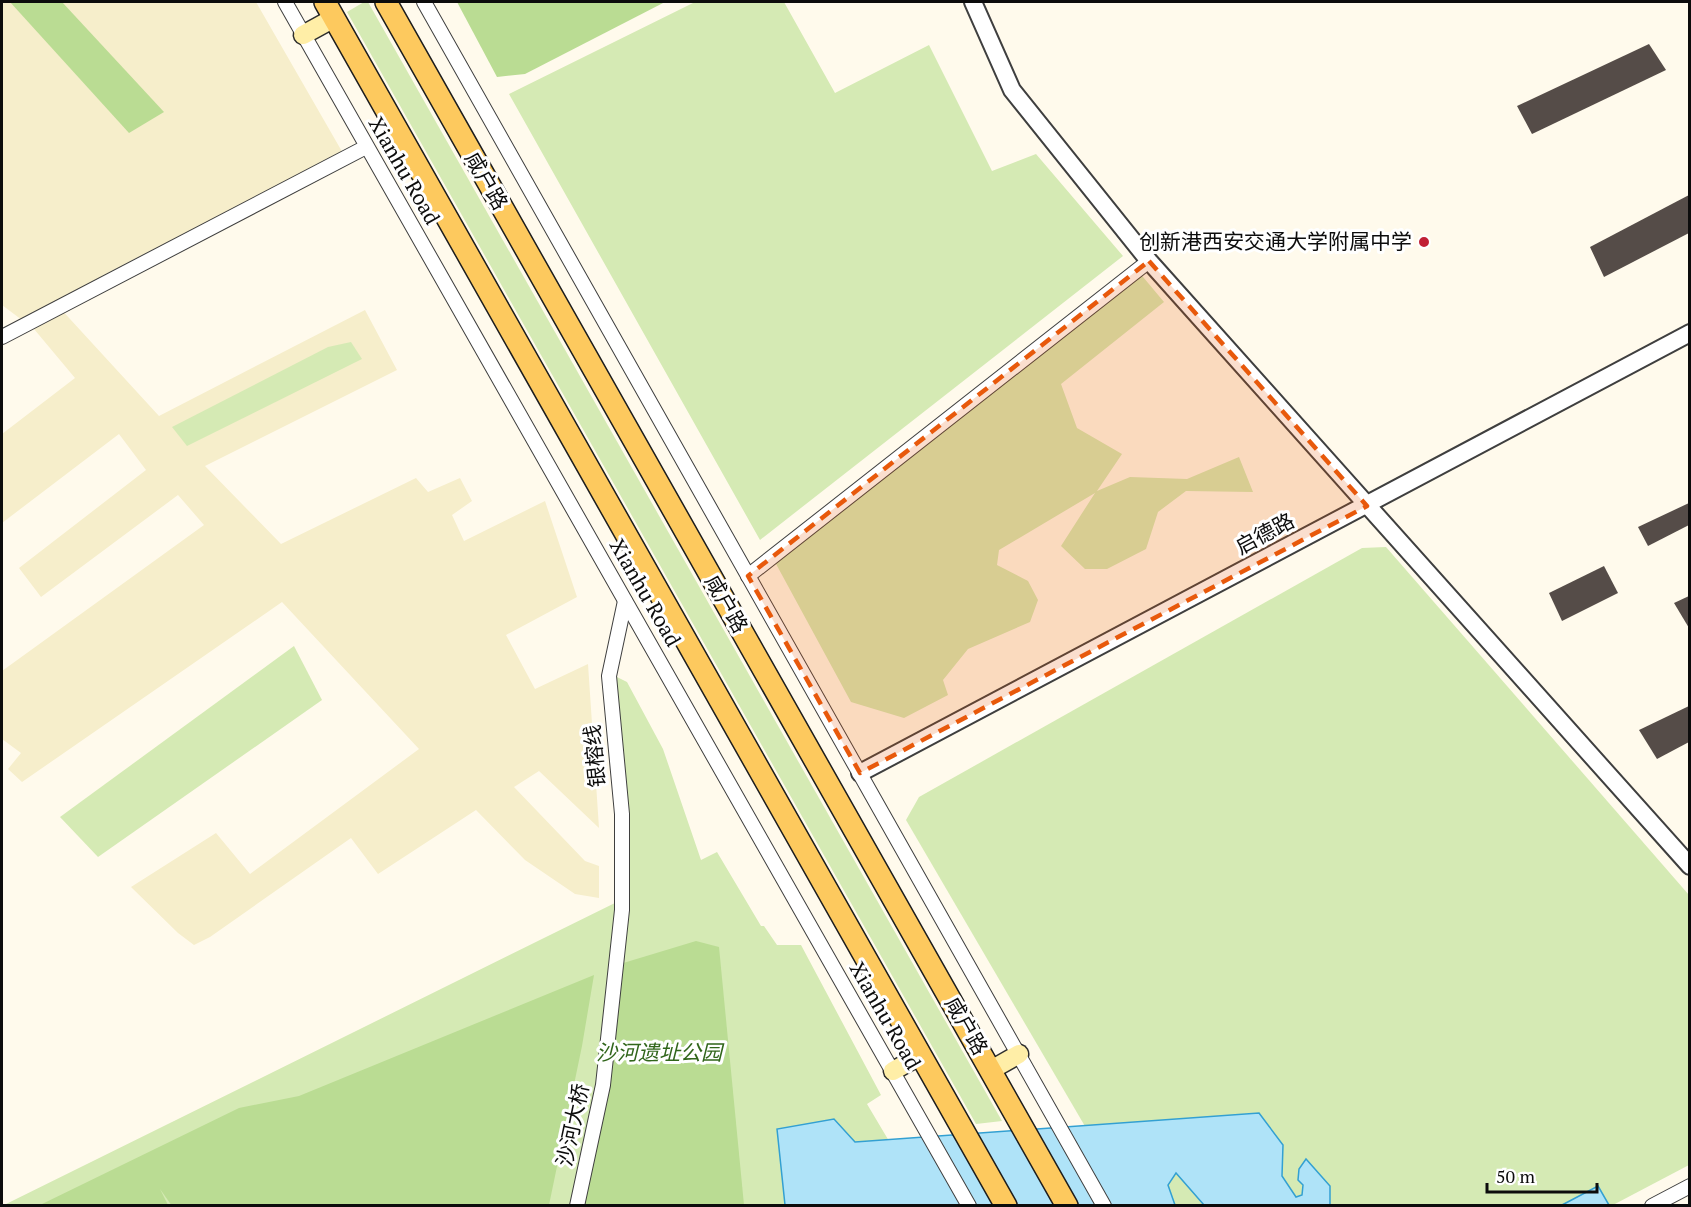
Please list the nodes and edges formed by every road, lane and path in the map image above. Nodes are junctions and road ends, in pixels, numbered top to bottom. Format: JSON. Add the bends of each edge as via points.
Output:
{"nodes":[{"id":1,"x":285,"y":2,"type":"edge"},
{"id":2,"x":386,"y":2,"type":"edge"},
{"id":3,"x":424,"y":2,"type":"edge"},
{"id":4,"x":974,"y":2,"type":"edge"},
{"id":5,"x":330,"y":10,"type":"edge"},
{"id":6,"x":303,"y":35,"type":"junction"},
{"id":7,"x":366,"y":147,"type":"junction"},
{"id":8,"x":1149,"y":261,"type":"junction"},
{"id":9,"x":1689,"y":333,"type":"edge"},
{"id":10,"x":2,"y":337,"type":"edge"},
{"id":11,"x":1367,"y":506,"type":"junction"},
{"id":12,"x":748,"y":576,"type":"junction"},
{"id":13,"x":625,"y":601,"type":"junction"},
{"id":14,"x":860,"y":773,"type":"junction"},
{"id":15,"x":1689,"y":866,"type":"edge"},
{"id":16,"x":622,"y":910,"type":"joint"},
{"id":17,"x":1019,"y":1054,"type":"junction"},
{"id":18,"x":921,"y":1055,"type":"junction"},
{"id":19,"x":991,"y":1070,"type":"junction"},
{"id":20,"x":893,"y":1071,"type":"junction"},
{"id":21,"x":1689,"y":1186,"type":"edge"},
{"id":22,"x":577,"y":1206,"type":"edge"},
{"id":23,"x":969,"y":1206,"type":"edge"},
{"id":24,"x":1006,"y":1206,"type":"edge"},
{"id":25,"x":1067,"y":1206,"type":"edge"},
{"id":26,"x":1104,"y":1206,"type":"edge"},
{"id":27,"x":1652,"y":1206,"type":"edge"}],
"edges":[{"from":1,"to":6,"type":"street","name":"Xianhu Road"},
{"from":2,"to":19,"type":"main road","name":"咸户路"},
{"from":3,"to":12,"type":"street"},
{"from":4,"to":8,"type":"street","via":[[1012,90]]},
{"from":5,"to":6,"type":"main road"},
{"from":5,"to":18,"type":"main road"},
{"from":6,"to":7,"type":"street","name":"Xianhu Road"},
{"from":7,"to":10,"type":"street"},
{"from":7,"to":13,"type":"street","name":"Xianhu Road"},
{"from":8,"to":11,"type":"street"},
{"from":8,"to":12,"type":"street"},
{"from":9,"to":11,"type":"street","name":"启德路"},
{"from":11,"to":14,"type":"street","name":"启德路"},
{"from":11,"to":15,"type":"street"},
{"from":12,"to":14,"type":"street"},
{"from":13,"to":16,"type":"street","name":"银榕线","via":[[609,675],[622,814]]},
{"from":13,"to":20,"type":"street","name":"Xianhu Road"},
{"from":14,"to":17,"type":"street"},
{"from":16,"to":22,"type":"street","name":"沙河大桥","via":[[603,1085]]},
{"from":17,"to":19,"type":"main road"},
{"from":17,"to":26,"type":"street"},
{"from":18,"to":20,"type":"main road"},
{"from":18,"to":24,"type":"main road"},
{"from":19,"to":25,"type":"main road","name":"咸户路"},
{"from":20,"to":23,"type":"street","name":"Xianhu Road"},
{"from":21,"to":27,"type":"street"}]}
